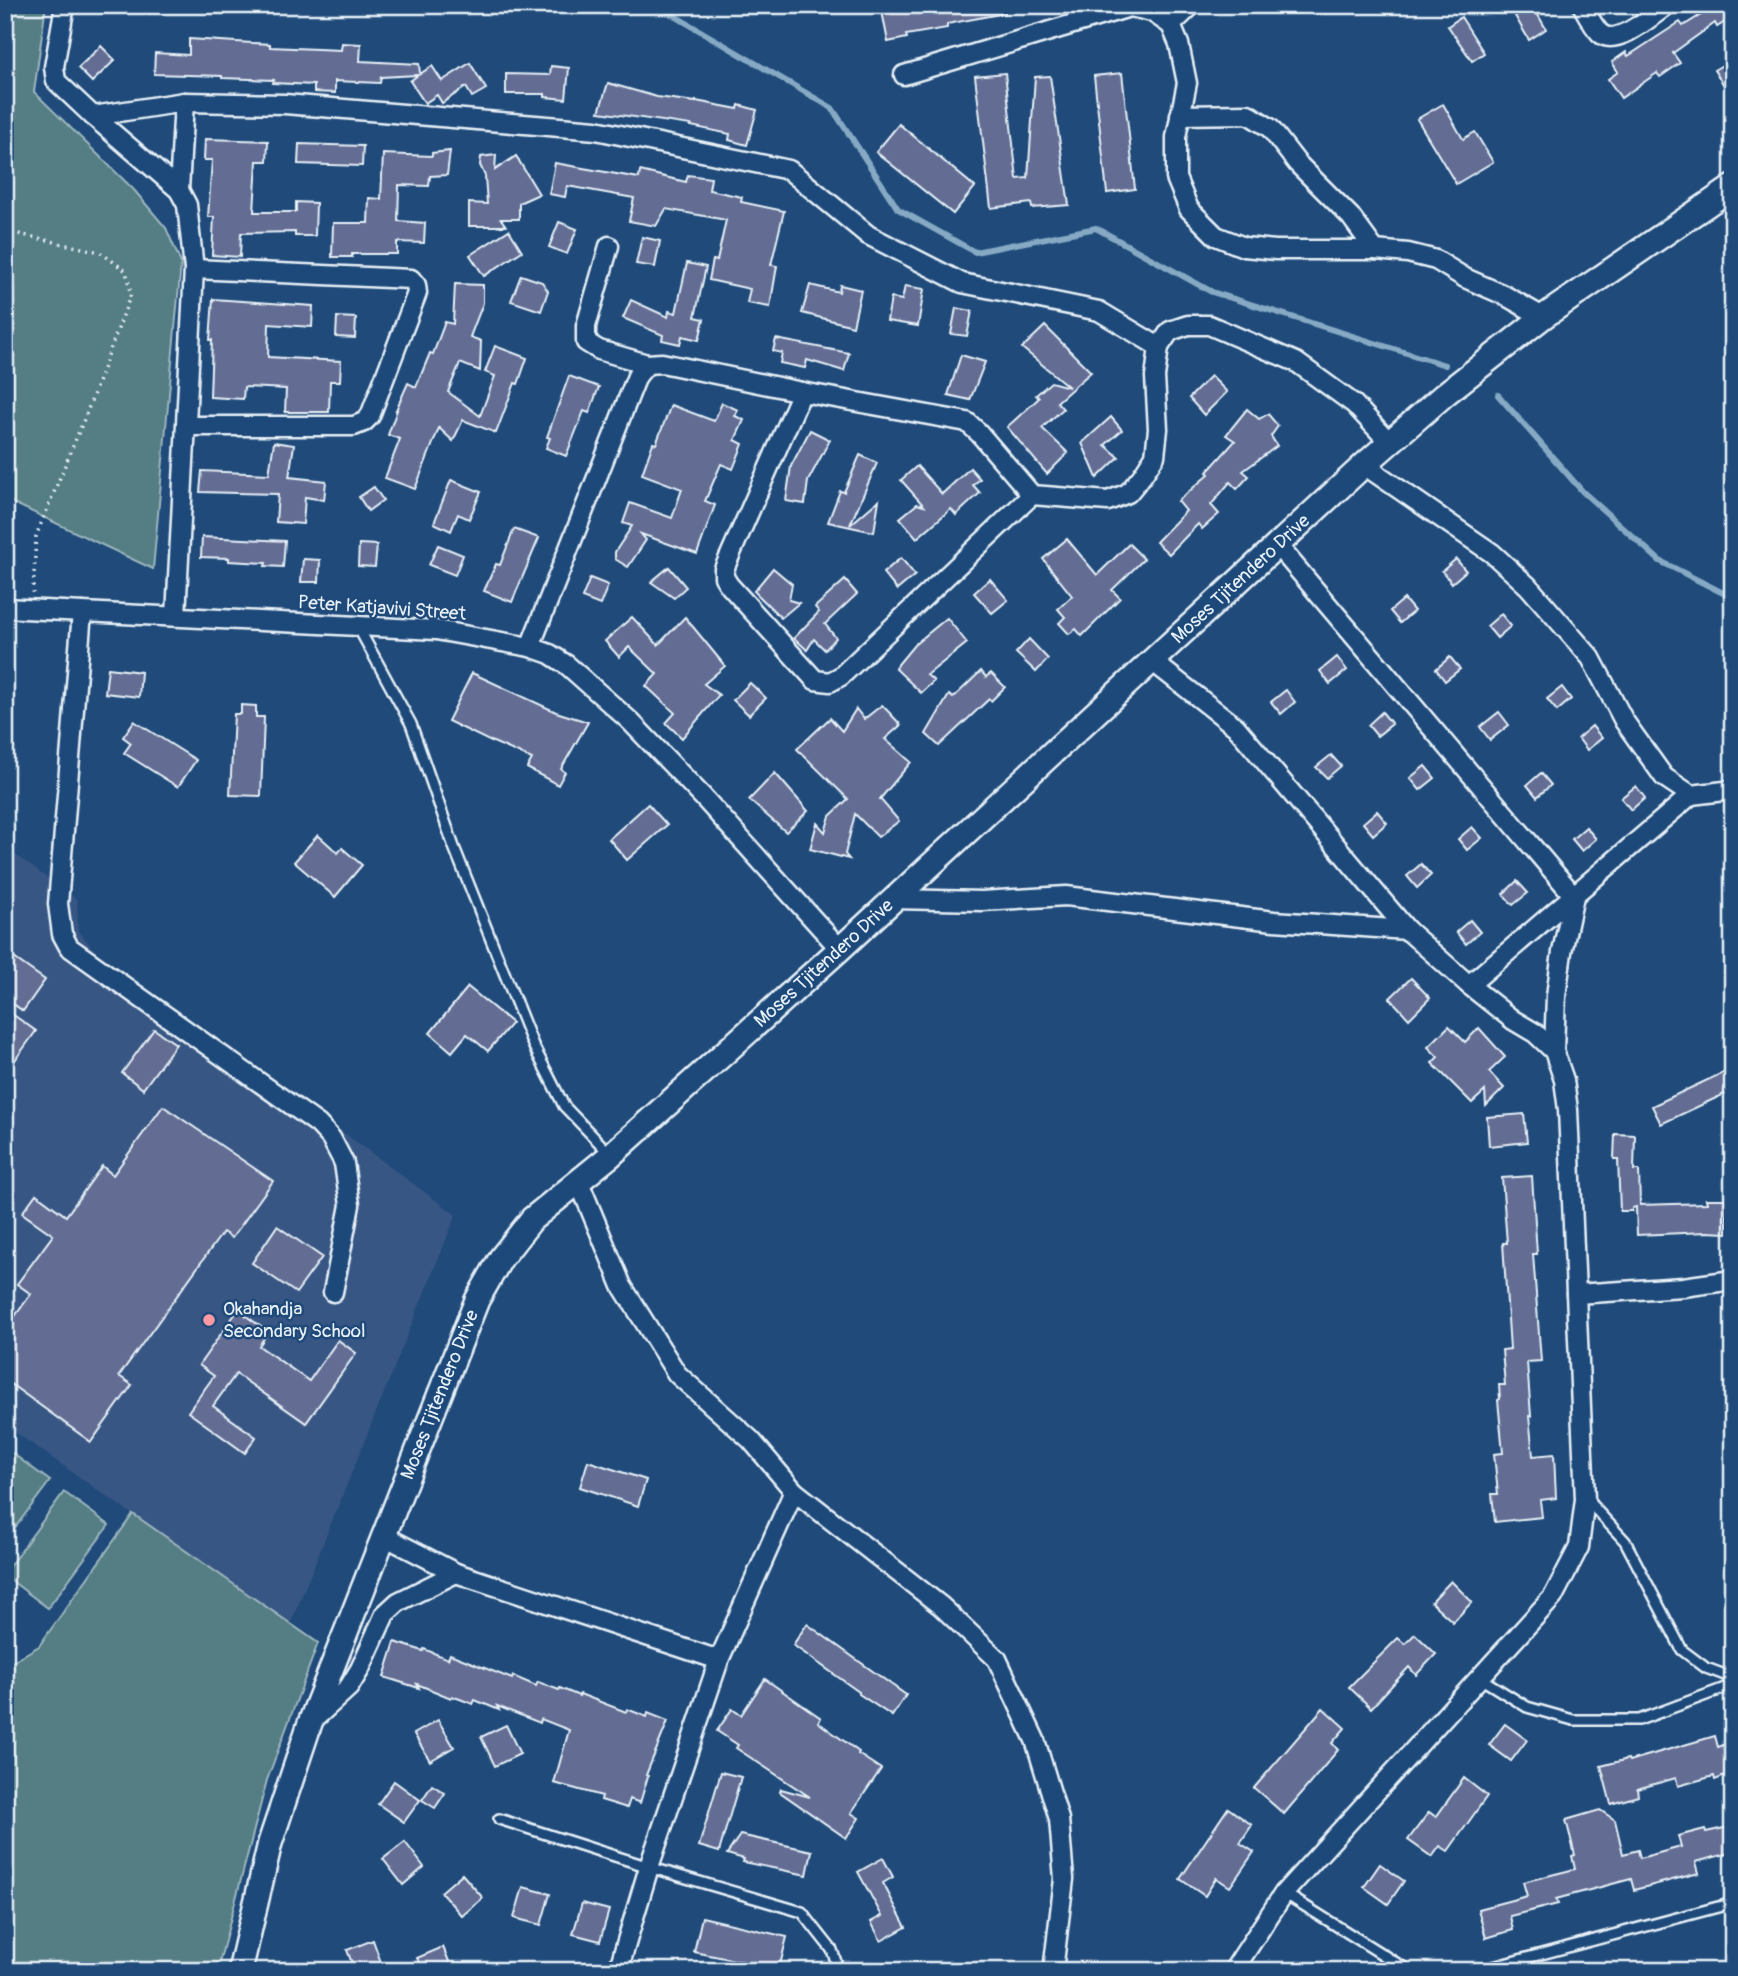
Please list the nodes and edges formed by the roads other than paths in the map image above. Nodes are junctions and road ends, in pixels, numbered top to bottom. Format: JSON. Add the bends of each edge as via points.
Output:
{"nodes":[{"id":1,"x":65,"y":5,"type":"edge"},
{"id":2,"x":1192,"y":5,"type":"edge"},
{"id":3,"x":1581,"y":5,"type":"edge"},
{"id":4,"x":1667,"y":5,"type":"edge"},
{"id":5,"x":1130,"y":6,"type":"edge"},
{"id":6,"x":1171,"y":25,"type":"junction"},
{"id":7,"x":904,"y":75,"type":"dead end"},
{"id":8,"x":184,"y":102,"type":"junction"},
{"id":9,"x":1180,"y":115,"type":"junction"},
{"id":10,"x":93,"y":116,"type":"junction"},
{"id":11,"x":1733,"y":187,"type":"edge"},
{"id":12,"x":179,"y":190,"type":"junction"},
{"id":13,"x":609,"y":246,"type":"dead end"},
{"id":14,"x":1375,"y":250,"type":"junction"},
{"id":15,"x":194,"y":269,"type":"junction"},
{"id":16,"x":1543,"y":317,"type":"junction"},
{"id":17,"x":1159,"y":347,"type":"junction"},
{"id":18,"x":647,"y":364,"type":"junction"},
{"id":19,"x":802,"y":392,"type":"junction"},
{"id":20,"x":187,"y":426,"type":"junction"},
{"id":21,"x":1390,"y":443,"type":"junction"},
{"id":22,"x":1364,"y":465,"type":"junction"},
{"id":23,"x":1032,"y":495,"type":"junction"},
{"id":24,"x":1278,"y":546,"type":"junction"},
{"id":25,"x":5,"y":608,"type":"edge"},
{"id":26,"x":82,"y":612,"type":"junction"},
{"id":27,"x":176,"y":616,"type":"junction"},
{"id":28,"x":358,"y":625,"type":"junction"},
{"id":29,"x":530,"y":647,"type":"junction"},
{"id":30,"x":1152,"y":661,"type":"junction"},
{"id":31,"x":1733,"y":790,"type":"edge"},
{"id":32,"x":1691,"y":795,"type":"junction"},
{"id":33,"x":1574,"y":896,"type":"junction"},
{"id":34,"x":893,"y":900,"type":"junction"},
{"id":35,"x":1407,"y":930,"type":"junction"},
{"id":36,"x":840,"y":948,"type":"junction"},
{"id":37,"x":1469,"y":985,"type":"junction"},
{"id":38,"x":1554,"y":1051,"type":"junction"},
{"id":39,"x":611,"y":1155,"type":"junction"},
{"id":40,"x":579,"y":1182,"type":"junction"},
{"id":41,"x":1733,"y":1279,"type":"edge"},
{"id":42,"x":333,"y":1292,"type":"dead end"},
{"id":43,"x":1576,"y":1294,"type":"junction"},
{"id":44,"x":794,"y":1492,"type":"junction"},
{"id":45,"x":1586,"y":1499,"type":"junction"},
{"id":46,"x":384,"y":1536,"type":"junction"},
{"id":47,"x":456,"y":1573,"type":"junction"},
{"id":48,"x":719,"y":1660,"type":"junction"},
{"id":49,"x":1480,"y":1678,"type":"junction"},
{"id":50,"x":1733,"y":1678,"type":"edge"},
{"id":51,"x":1733,"y":1685,"type":"edge"},
{"id":52,"x":310,"y":1723,"type":"junction"},
{"id":53,"x":499,"y":1819,"type":"dead end"},
{"id":54,"x":649,"y":1867,"type":"junction"},
{"id":55,"x":1284,"y":1893,"type":"junction"},
{"id":56,"x":1733,"y":1903,"type":"edge"},
{"id":57,"x":240,"y":1971,"type":"edge"},
{"id":58,"x":618,"y":1971,"type":"edge"},
{"id":59,"x":839,"y":1971,"type":"edge"},
{"id":60,"x":1053,"y":1971,"type":"edge"},
{"id":61,"x":1233,"y":1971,"type":"edge"},
{"id":62,"x":1409,"y":1971,"type":"edge"},
{"id":63,"x":1478,"y":1971,"type":"edge"}],
"edges":[{"from":1,"to":10,"type":"street","via":[[54,67],[56,81]]},
{"from":2,"to":6,"type":"street"},
{"from":3,"to":4,"type":"street","via":[[1601,34],[1609,37],[1622,36]]},
{"from":5,"to":6,"type":"street","via":[[1152,12]]},
{"from":5,"to":7,"type":"street"},
{"from":6,"to":9,"type":"street","via":[[1187,83]]},
{"from":8,"to":10,"type":"street"},
{"from":8,"to":12,"type":"street"},
{"from":8,"to":17,"type":"street","via":[[285,104],[596,130],[789,170],[868,235],[962,283],[1099,311]]},
{"from":9,"to":14,"type":"street","via":[[1248,114],[1270,128]]},
{"from":9,"to":14,"type":"street","via":[[1176,178],[1189,209],[1216,236],[1244,247],[1276,250]]},
{"from":10,"to":12,"type":"street"},
{"from":11,"to":16,"type":"street","name":"Moses Tjitendero Drive"},
{"from":12,"to":15,"type":"street","via":[[187,205]]},
{"from":13,"to":18,"type":"street","via":[[586,326],[586,342]]},
{"from":14,"to":16,"type":"street","via":[[1436,260]]},
{"from":15,"to":20,"type":"street"},
{"from":15,"to":20,"type":"street","via":[[411,279],[417,293],[370,416],[363,422],[354,426]]},
{"from":16,"to":21,"type":"street","name":"Moses Tjitendero Drive"},
{"from":17,"to":21,"type":"street","via":[[1170,331],[1209,325],[1296,362],[1354,404]]},
{"from":17,"to":23,"type":"street","via":[[1155,456],[1128,493],[1108,501]]},
{"from":18,"to":19,"type":"street","via":[[662,363]]},
{"from":18,"to":29,"type":"street","via":[[637,376]]},
{"from":19,"to":23,"type":"street","via":[[967,422]]},
{"from":19,"to":23,"type":"street","via":[[724,577],[815,680],[830,682],[841,676]]},
{"from":20,"to":27,"type":"street"},
{"from":21,"to":22,"type":"street","name":"Moses Tjitendero Drive"},
{"from":22,"to":24,"type":"street","name":"Moses Tjitendero Drive"},
{"from":22,"to":32,"type":"street","via":[[1492,553],[1528,586],[1591,658],[1624,720],[1664,777]]},
{"from":24,"to":30,"type":"street","name":"Moses Tjitendero Drive"},
{"from":24,"to":33,"type":"street"},
{"from":25,"to":26,"type":"street","name":"Peter Katjavivi Street"},
{"from":26,"to":27,"type":"street","name":"Peter Katjavivi Street"},
{"from":26,"to":42,"type":"street","via":[[58,904],[62,934],[69,947],[318,1124],[331,1138],[345,1163],[350,1205]]},
{"from":27,"to":28,"type":"street","name":"Peter Katjavivi Street"},
{"from":28,"to":29,"type":"street","name":"Peter Katjavivi Street","via":[[436,630]]},
{"from":28,"to":39,"type":"lane","via":[[411,724],[533,1045],[564,1106]]},
{"from":29,"to":36,"type":"street","name":"Peter Katjavivi Street","via":[[567,665],[630,721]]},
{"from":30,"to":34,"type":"street","name":"Moses Tjitendero Drive"},
{"from":30,"to":35,"type":"street","via":[[1236,727]]},
{"from":31,"to":32,"type":"street"},
{"from":32,"to":33,"type":"street"},
{"from":33,"to":37,"type":"street"},
{"from":33,"to":38,"type":"street","via":[[1562,952]]},
{"from":34,"to":35,"type":"street","via":[[1066,896],[1274,921]]},
{"from":34,"to":36,"type":"street","name":"Moses Tjitendero Drive"},
{"from":35,"to":37,"type":"street"},
{"from":36,"to":39,"type":"street","name":"Moses Tjitendero Drive"},
{"from":37,"to":38,"type":"street"},
{"from":38,"to":43,"type":"street","via":[[1568,1110]]},
{"from":39,"to":40,"type":"street","name":"Moses Tjitendero Drive"},
{"from":40,"to":44,"type":"street","via":[[622,1286],[677,1374],[751,1440]]},
{"from":40,"to":46,"type":"street","name":"Moses Tjitendero Drive","via":[[532,1219],[501,1258],[477,1300]]},
{"from":41,"to":43,"type":"street"},
{"from":43,"to":45,"type":"street"},
{"from":44,"to":48,"type":"street"},
{"from":44,"to":60,"type":"street","via":[[941,1606],[997,1659],[1035,1740],[1059,1819],[1064,1879]]},
{"from":45,"to":49,"type":"street","via":[[1579,1547],[1553,1597]]},
{"from":45,"to":50,"type":"lane","via":[[1625,1542],[1682,1650],[1706,1668]]},
{"from":46,"to":47,"type":"street"},
{"from":46,"to":52,"type":"street","name":"Moses Tjitendero Drive"},
{"from":47,"to":48,"type":"street"},
{"from":47,"to":52,"type":"street","via":[[398,1602],[385,1614],[349,1687]]},
{"from":48,"to":54,"type":"street"},
{"from":49,"to":51,"type":"lane","via":[[1527,1707],[1573,1720],[1639,1720]]},
{"from":49,"to":55,"type":"street"},
{"from":52,"to":57,"type":"street","name":"Moses Tjitendero Drive","via":[[270,1843]]},
{"from":53,"to":54,"type":"lane"},
{"from":54,"to":58,"type":"street"},
{"from":54,"to":59,"type":"lane","via":[[802,1912],[832,1950]]},
{"from":55,"to":61,"type":"street"},
{"from":55,"to":62,"type":"lane"},
{"from":56,"to":63,"type":"lane"}]}
